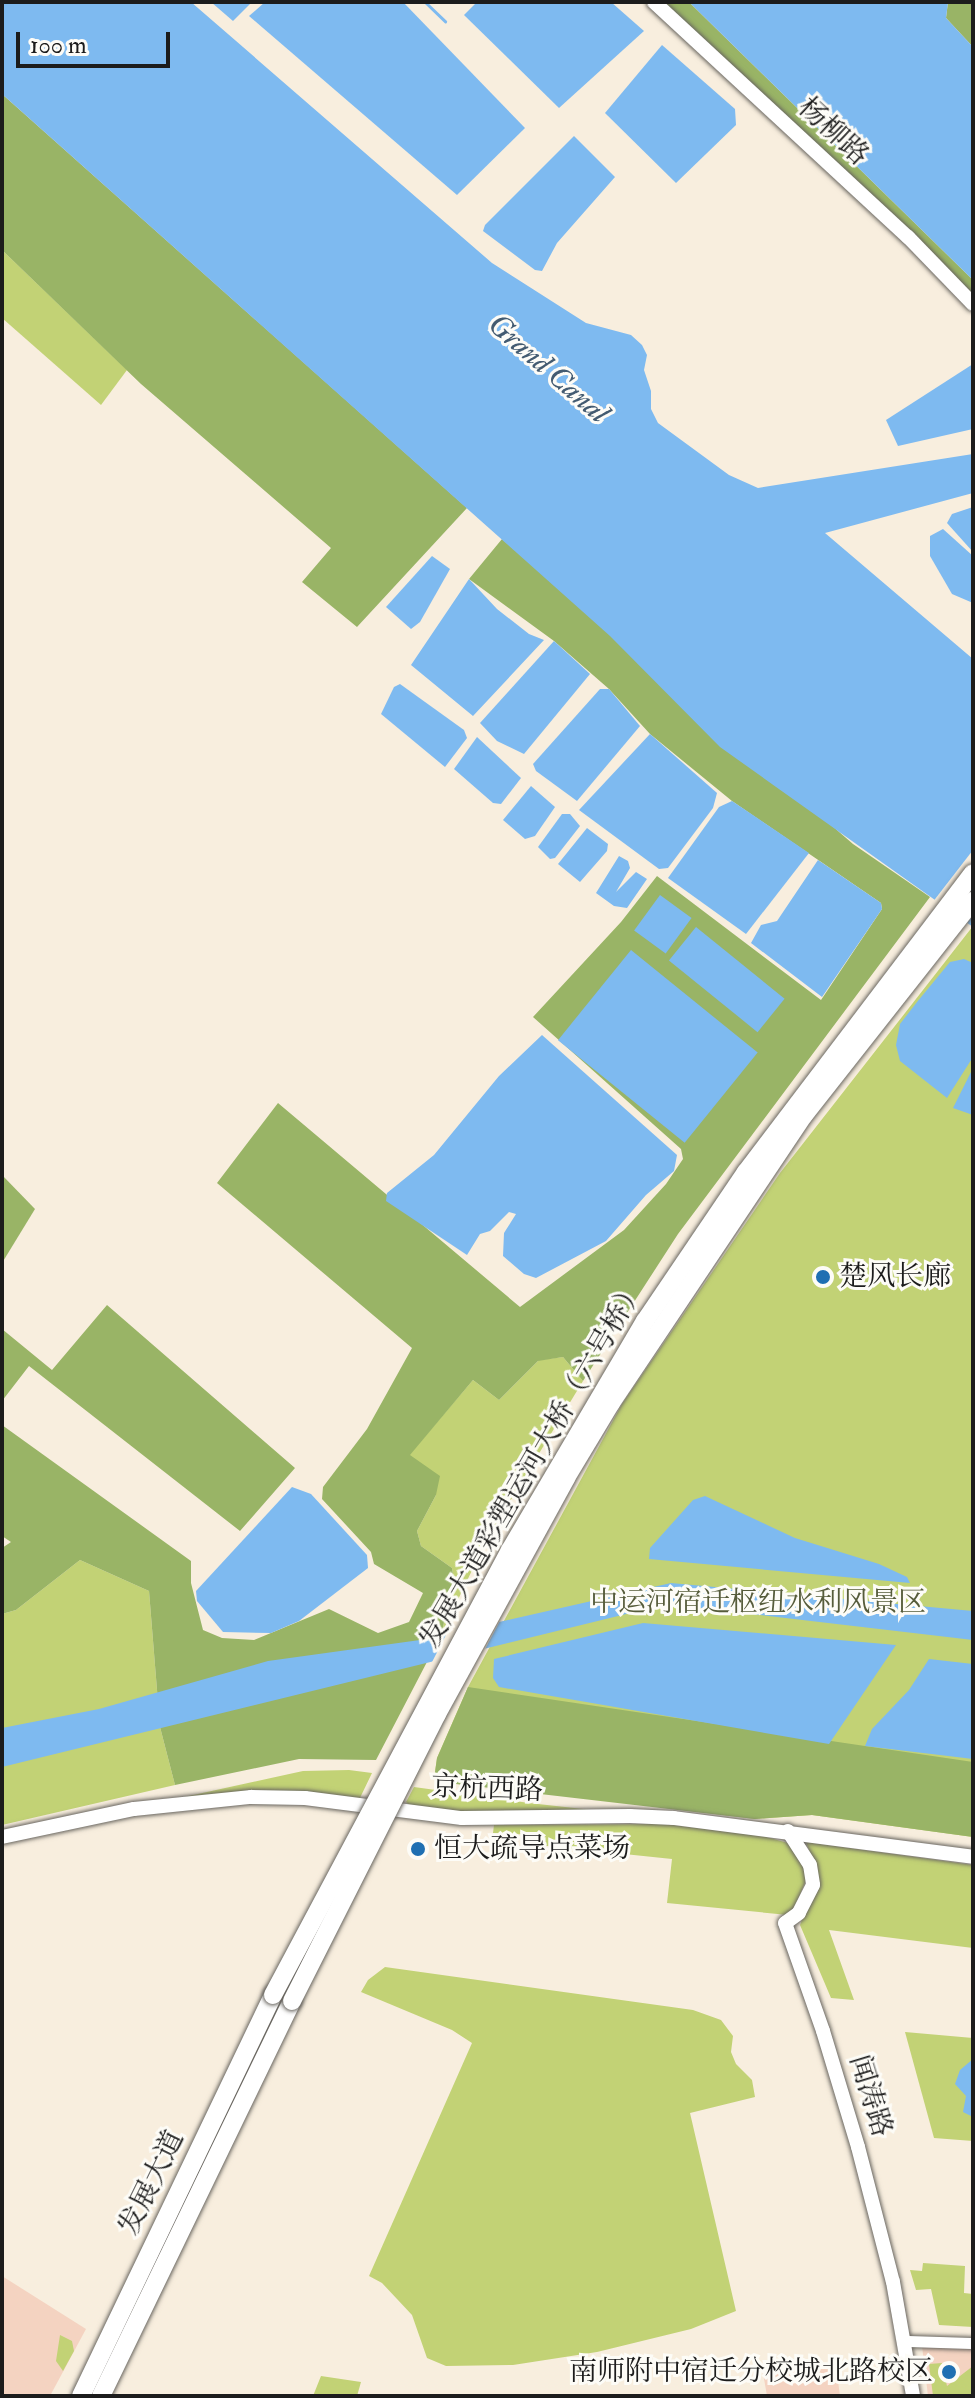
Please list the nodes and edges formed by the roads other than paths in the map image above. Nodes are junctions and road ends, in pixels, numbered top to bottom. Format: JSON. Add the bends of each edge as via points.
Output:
{"nodes":[{"id":1,"x":654,"y":2,"type":"edge"},
{"id":2,"x":973,"y":304,"type":"edge"},
{"id":3,"x":973,"y":873,"type":"edge"},
{"id":4,"x":973,"y":900,"type":"edge"},
{"id":5,"x":788,"y":1831,"type":"junction"},
{"id":6,"x":2,"y":1837,"type":"edge"},
{"id":7,"x":973,"y":1857,"type":"edge"},
{"id":8,"x":273,"y":1995,"type":"joint"},
{"id":9,"x":292,"y":2001,"type":"joint"},
{"id":10,"x":906,"y":2341,"type":"junction"},
{"id":11,"x":973,"y":2343,"type":"edge"},
{"id":12,"x":81,"y":2396,"type":"edge"},
{"id":13,"x":101,"y":2396,"type":"edge"},
{"id":14,"x":913,"y":2396,"type":"edge"}],
"edges":[{"from":1,"to":2,"type":"street","name":"杨柳路"},
{"from":3,"to":8,"type":"main road","name":"发展大道彩塑运河大桥（六号桥）","bridge":true,"via":[[782,1123],[645,1321],[510,1550]]},
{"from":4,"to":9,"type":"main road","name":"发展大道彩塑运河大桥（六号桥）","bridge":true,"via":[[804,1115],[611,1403],[437,1714]]},
{"from":5,"to":6,"type":"street","name":"京杭西路","via":[[630,1816],[462,1818],[305,1798],[251,1797],[134,1809]]},
{"from":5,"to":7,"type":"street","name":"京杭西路"},
{"from":5,"to":10,"type":"street","name":"闻涛路","via":[[810,1865],[813,1885],[799,1913],[785,1923],[858,2147]]},
{"from":8,"to":12,"type":"main road","name":"发展大道"},
{"from":9,"to":13,"type":"main road","name":"发展大道"},
{"from":10,"to":11,"type":"street"},
{"from":10,"to":14,"type":"street","name":"闻涛路"}]}
